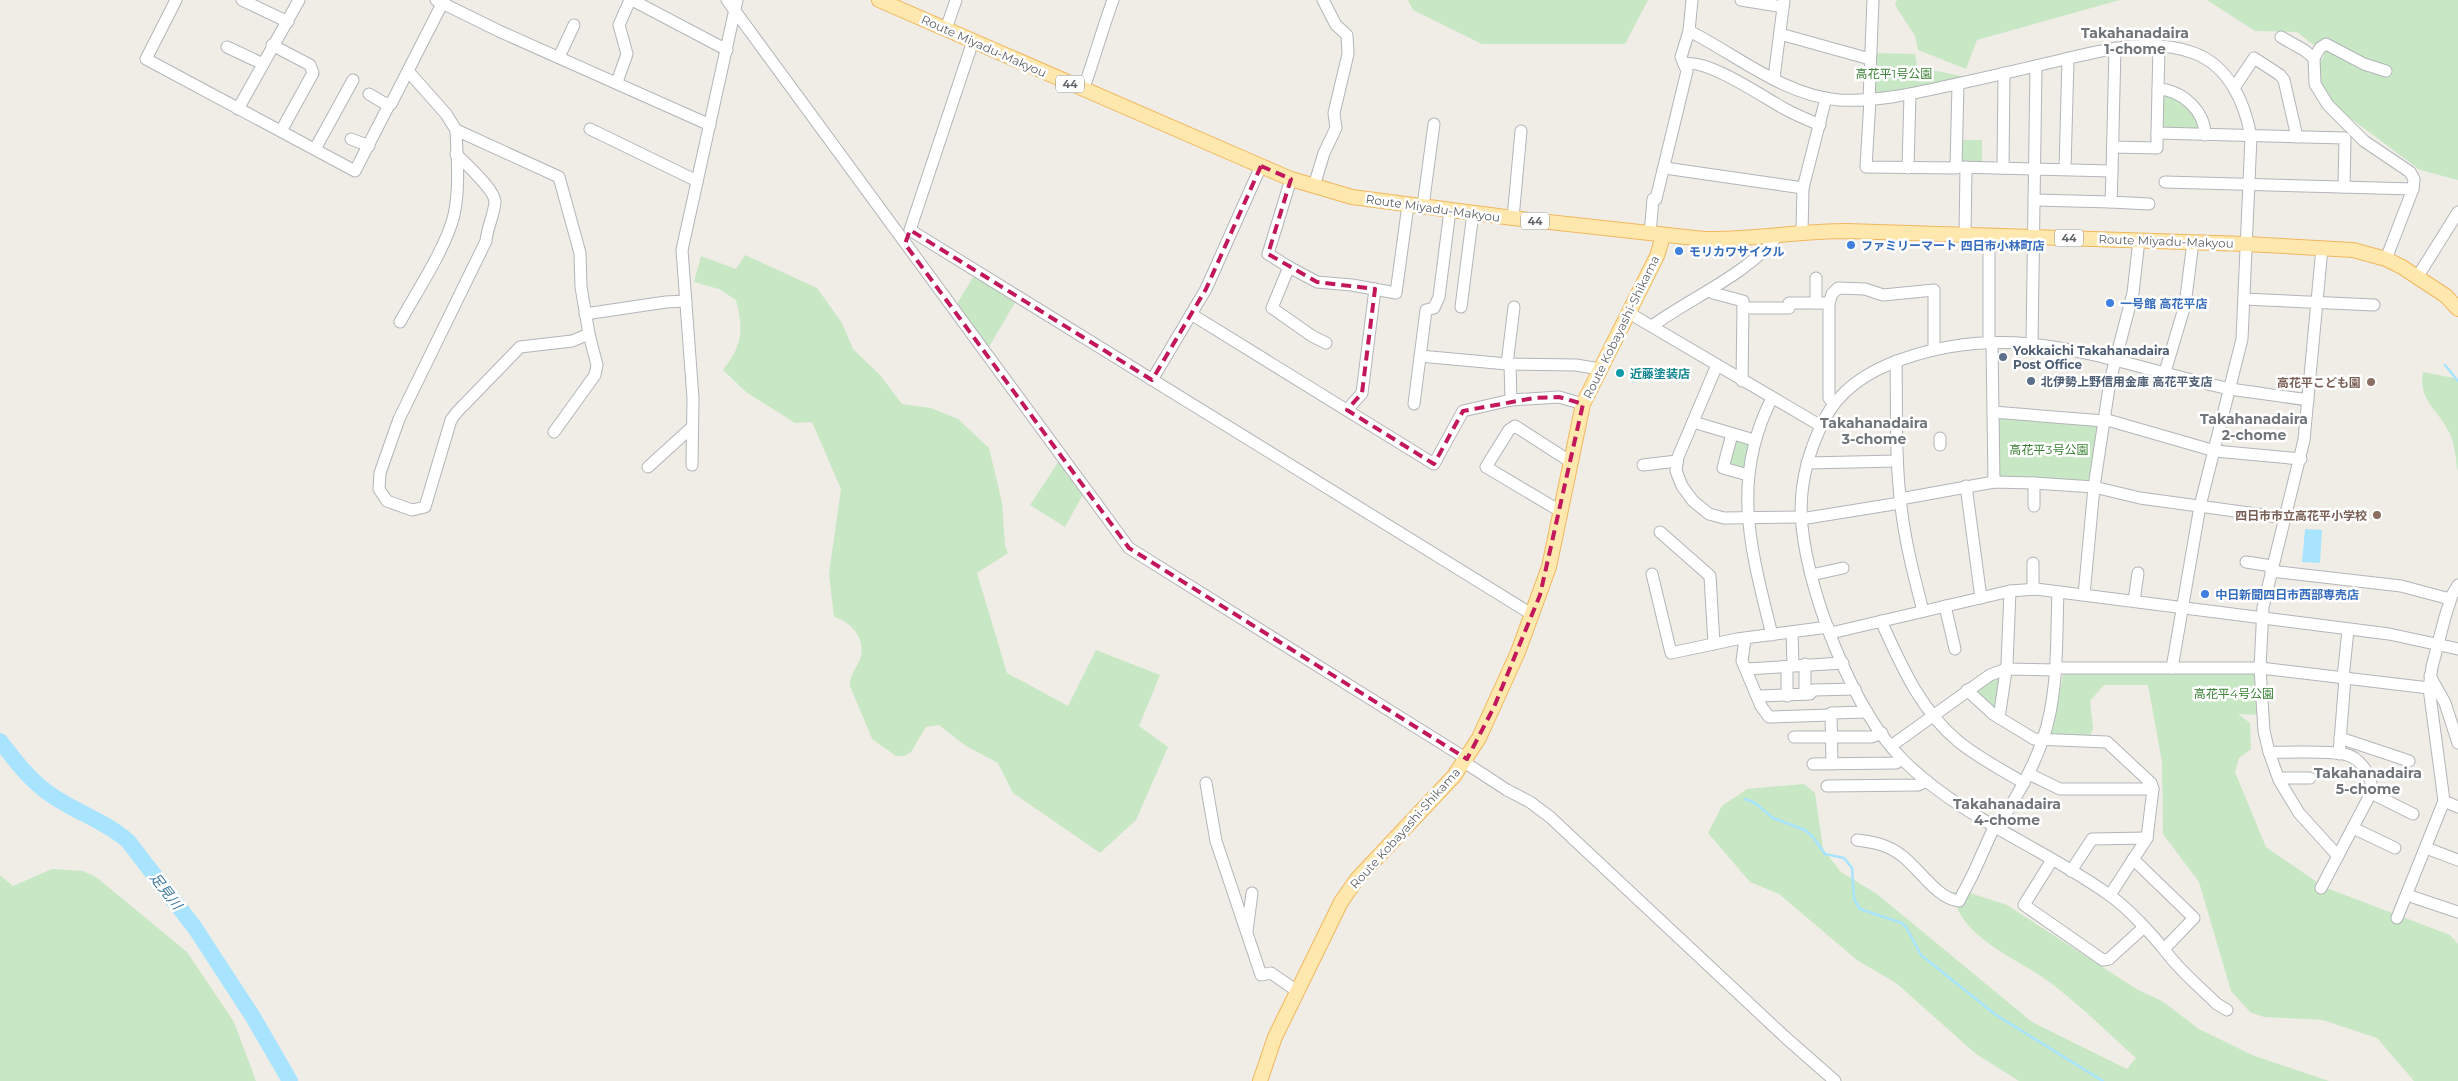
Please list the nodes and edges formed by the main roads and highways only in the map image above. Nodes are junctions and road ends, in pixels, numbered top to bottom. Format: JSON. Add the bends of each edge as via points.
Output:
{"nodes":[{"id":1,"x":879,"y":0,"type":"edge"},
{"id":2,"x":1656,"y":235,"type":"junction"},
{"id":3,"x":2457,"y":307,"type":"edge"},
{"id":4,"x":1260,"y":1081,"type":"edge"}],
"edges":[{"from":1,"to":2,"type":"main road","name":"Route Miyadu-Makyou","number":"44","via":[[1291,179],[1314,186],[1352,197]]},
{"from":2,"to":3,"type":"main road","name":"Route Miyadu-Makyou","number":"44","via":[[1734,240],[1847,230],[2353,250],[2386,259],[2418,276]]},
{"from":2,"to":4,"type":"main road","name":"Route Kobayashi-Shikama","via":[[1657,256],[1583,404],[1548,567],[1533,615],[1494,707],[1465,760],[1446,785],[1350,888],[1335,912],[1275,1037]]}]}
